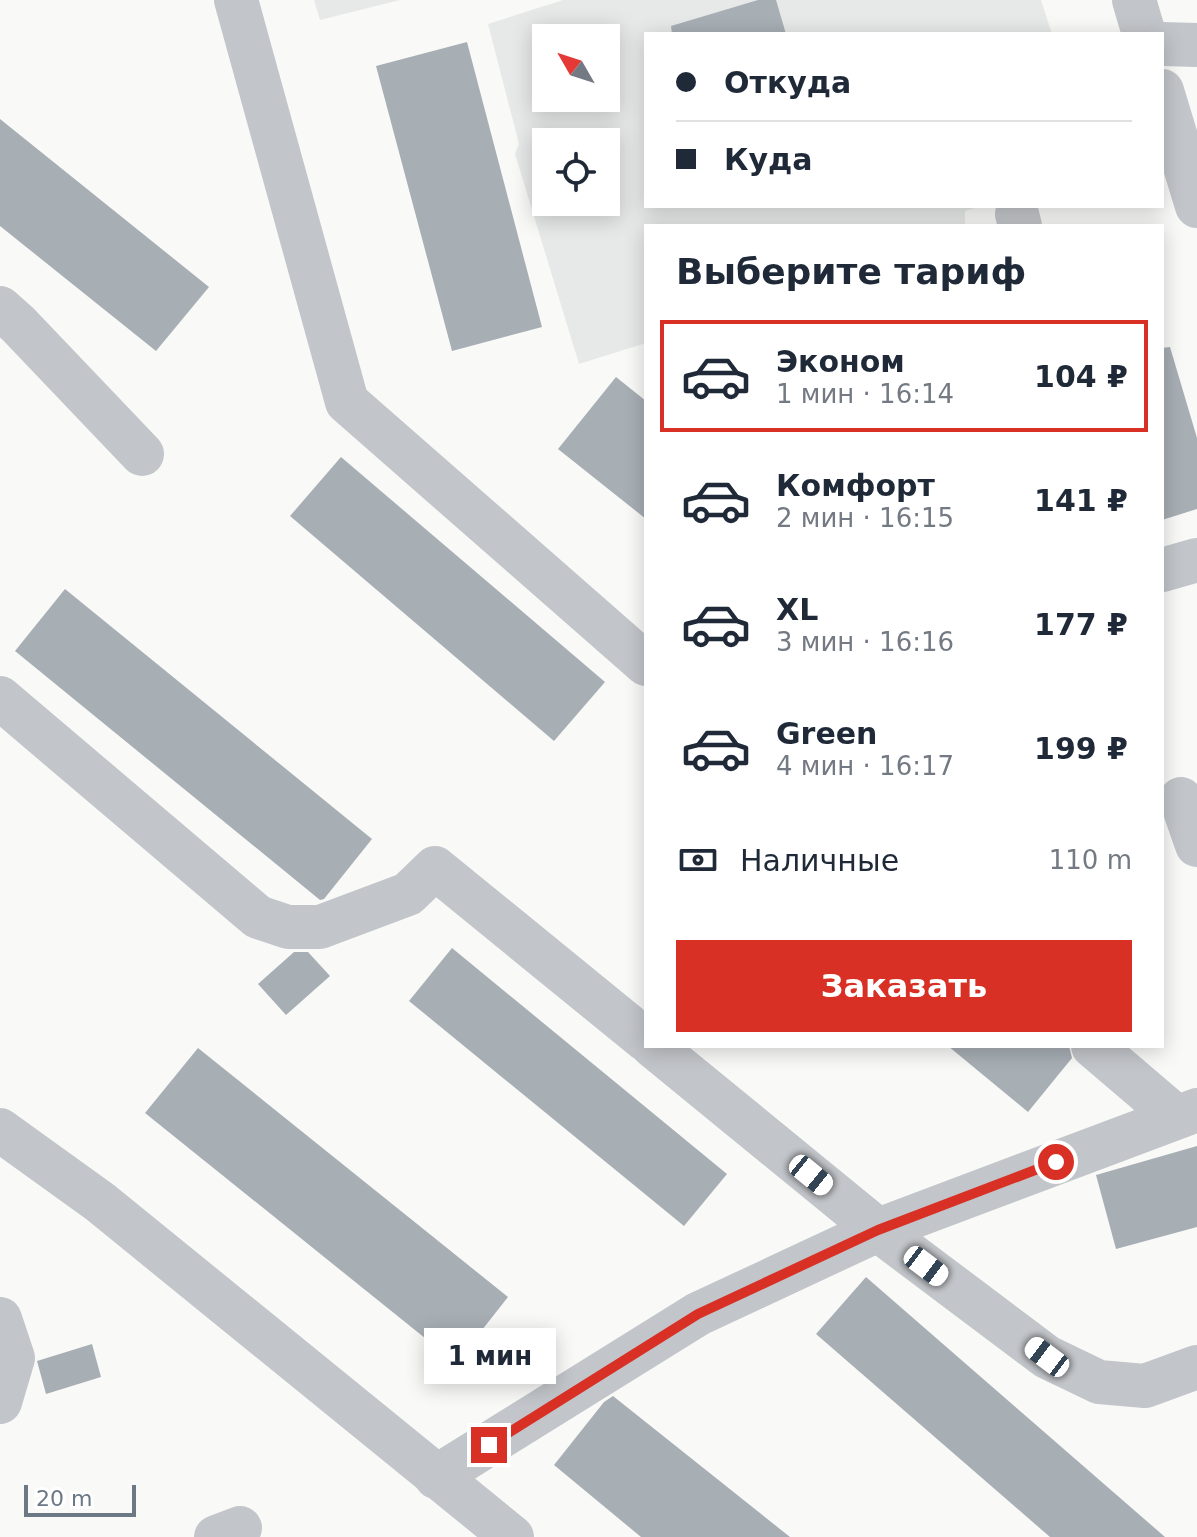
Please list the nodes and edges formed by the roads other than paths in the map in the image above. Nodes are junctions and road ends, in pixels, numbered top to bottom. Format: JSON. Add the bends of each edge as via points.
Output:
{"nodes":[{"id":1,"x":236,"y":0,"type":"edge"},
{"id":2,"x":1134,"y":0,"type":"edge"},
{"id":3,"x":1143,"y":32,"type":"edge"},
{"id":4,"x":1164,"y":44,"type":"edge"},
{"id":5,"x":1197,"y":45,"type":"edge"},
{"id":6,"x":1164,"y":98,"type":"edge"},
{"id":7,"x":1197,"y":206,"type":"edge"},
{"id":8,"x":0,"y":308,"type":"edge"},
{"id":9,"x":142,"y":454,"type":"dead end"},
{"id":10,"x":1197,"y":560,"type":"edge"},
{"id":11,"x":1164,"y":569,"type":"edge"},
{"id":12,"x":644,"y":662,"type":"edge"},
{"id":13,"x":0,"y":698,"type":"edge"},
{"id":14,"x":1181,"y":799,"type":"dead end"},
{"id":15,"x":1197,"y":845,"type":"edge"},
{"id":16,"x":644,"y":1038,"type":"edge"},
{"id":17,"x":655,"y":1048,"type":"edge"},
{"id":18,"x":1096,"y":1048,"type":"edge"},
{"id":19,"x":1186,"y":1113,"type":"edge"},
{"id":20,"x":0,"y":1130,"type":"edge"},
{"id":21,"x":878,"y":1230,"type":"junction"},
{"id":22,"x":0,"y":1319,"type":"edge"},
{"id":23,"x":1197,"y":1367,"type":"edge"},
{"id":24,"x":0,"y":1402,"type":"edge"},
{"id":25,"x":436,"y":1477,"type":"junction"},
{"id":26,"x":512,"y":1537,"type":"edge"}],
"edges":[{"from":1,"to":12,"type":"street","via":[[347,402]]},
{"from":2,"to":3,"type":"street"},
{"from":4,"to":5,"type":"street"},
{"from":6,"to":7,"type":"street"},
{"from":8,"to":9,"type":"street"},
{"from":10,"to":11,"type":"street"},
{"from":13,"to":16,"type":"street","via":[[258,917],[288,927],[320,927],[408,894],[435,868]]},
{"from":14,"to":15,"type":"street"},
{"from":17,"to":21,"type":"street"},
{"from":18,"to":19,"type":"street"},
{"from":19,"to":21,"type":"street"},
{"from":20,"to":25,"type":"street","via":[[100,1202]]},
{"from":21,"to":23,"type":"street","via":[[1047,1357],[1099,1382],[1145,1386]]},
{"from":21,"to":25,"type":"street","via":[[698,1314]]},
{"from":22,"to":24,"type":"street","via":[[13,1358]]},
{"from":25,"to":26,"type":"street"}]}
